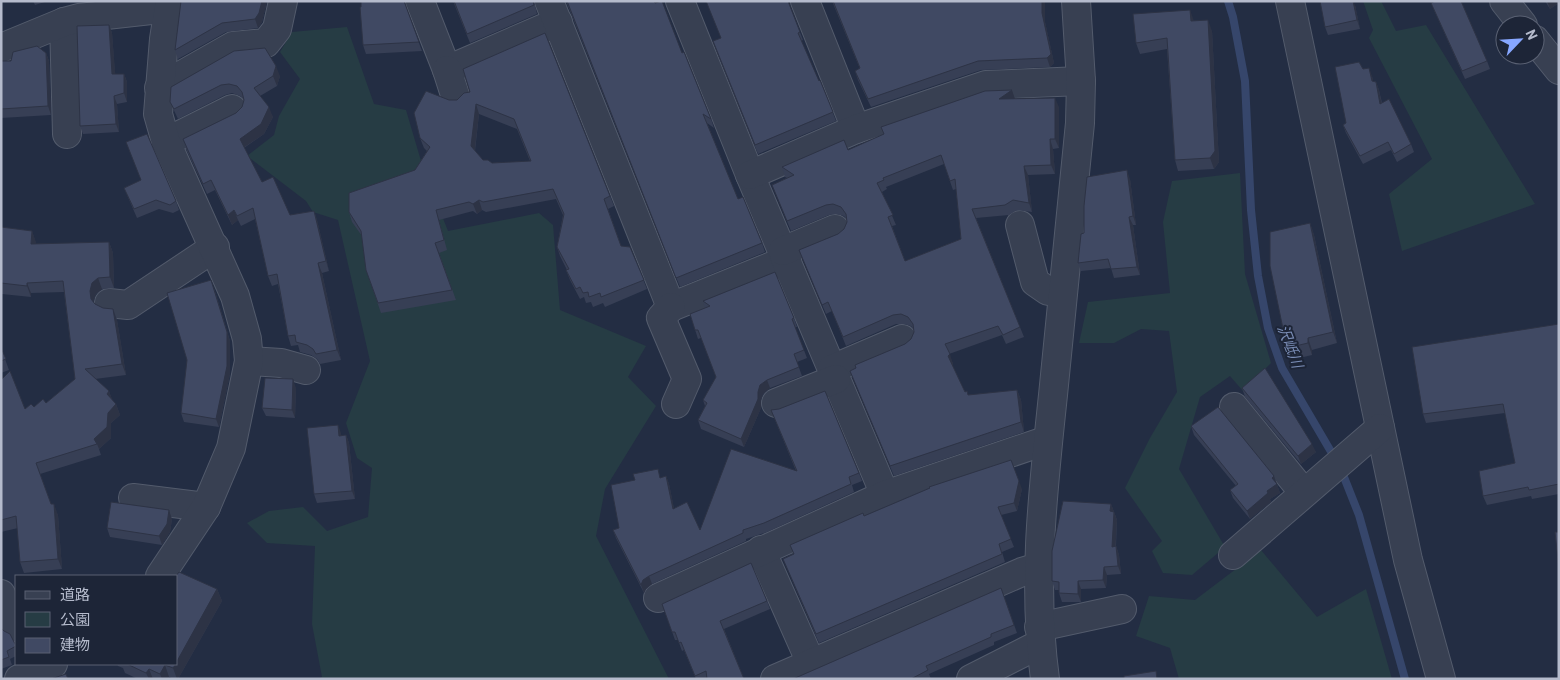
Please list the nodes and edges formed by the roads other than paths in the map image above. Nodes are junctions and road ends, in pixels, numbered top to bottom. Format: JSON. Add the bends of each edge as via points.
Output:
{"nodes":[{"id":1,"x":87,"y":1,"type":"edge"},
{"id":2,"x":283,"y":1,"type":"edge"},
{"id":3,"x":420,"y":1,"type":"edge"},
{"id":4,"x":680,"y":1,"type":"edge"},
{"id":5,"x":805,"y":1,"type":"edge"},
{"id":6,"x":1076,"y":1,"type":"edge"},
{"id":7,"x":1290,"y":1,"type":"edge"},
{"id":8,"x":1504,"y":1,"type":"edge"},
{"id":9,"x":170,"y":5,"type":"edge"},
{"id":10,"x":554,"y":12,"type":"edge"},
{"id":11,"x":1515,"y":15,"type":"edge"},
{"id":12,"x":64,"y":22,"type":"junction"},
{"id":13,"x":1,"y":32,"type":"edge"},
{"id":14,"x":1,"y":48,"type":"edge"},
{"id":15,"x":1545,"y":52,"type":"edge"},
{"id":16,"x":1559,"y":70,"type":"edge"},
{"id":17,"x":1081,"y":81,"type":"junction"},
{"id":18,"x":159,"y":88,"type":"junction"},
{"id":19,"x":232,"y":109,"type":"dead end"},
{"id":20,"x":856,"y":129,"type":"junction"},
{"id":21,"x":68,"y":134,"type":"dead end"},
{"id":22,"x":166,"y":142,"type":"junction"},
{"id":23,"x":750,"y":175,"type":"junction"},
{"id":24,"x":1020,"y":225,"type":"dead end"},
{"id":25,"x":835,"y":228,"type":"dead end"},
{"id":26,"x":214,"y":247,"type":"junction"},
{"id":27,"x":785,"y":256,"type":"junction"},
{"id":28,"x":1063,"y":290,"type":"junction"},
{"id":29,"x":110,"y":304,"type":"dead end"},
{"id":30,"x":672,"y":307,"type":"junction"},
{"id":31,"x":902,"y":339,"type":"dead end"},
{"id":32,"x":249,"y":361,"type":"junction"},
{"id":33,"x":306,"y":370,"type":"dead end"},
{"id":34,"x":834,"y":374,"type":"junction"},
{"id":35,"x":776,"y":403,"type":"dead end"},
{"id":36,"x":676,"y":404,"type":"dead end"},
{"id":37,"x":1234,"y":407,"type":"dead end"},
{"id":38,"x":1380,"y":428,"type":"junction"},
{"id":39,"x":1048,"y":440,"type":"junction"},
{"id":40,"x":1304,"y":492,"type":"junction"},
{"id":41,"x":151,"y":495,"type":"dead end"},
{"id":42,"x":885,"y":495,"type":"junction"},
{"id":43,"x":206,"y":507,"type":"junction"},
{"id":44,"x":761,"y":550,"type":"junction"},
{"id":45,"x":1233,"y":556,"type":"dead end"},
{"id":46,"x":1039,"y":567,"type":"junction"},
{"id":47,"x":161,"y":575,"type":"edge"},
{"id":48,"x":1,"y":594,"type":"edge"},
{"id":49,"x":658,"y":598,"type":"dead end"},
{"id":50,"x":1122,"y":609,"type":"dead end"},
{"id":51,"x":15,"y":624,"type":"edge"},
{"id":52,"x":1040,"y":635,"type":"junction"},
{"id":53,"x":811,"y":663,"type":"junction"},
{"id":54,"x":775,"y":679,"type":"edge"},
{"id":55,"x":971,"y":679,"type":"edge"},
{"id":56,"x":1045,"y":679,"type":"edge"},
{"id":57,"x":1441,"y":679,"type":"edge"}],
"edges":[{"from":1,"to":13,"type":"street","via":[[21,20]]},
{"from":2,"to":18,"type":"street","via":[[278,29],[266,43],[234,46]]},
{"from":3,"to":10,"type":"street","via":[[451,83]]},
{"from":4,"to":23,"type":"street"},
{"from":5,"to":20,"type":"street"},
{"from":6,"to":17,"type":"street"},
{"from":7,"to":38,"type":"street"},
{"from":8,"to":11,"type":"street"},
{"from":9,"to":12,"type":"street"},
{"from":9,"to":18,"type":"street"},
{"from":10,"to":30,"type":"street"},
{"from":12,"to":14,"type":"street"},
{"from":12,"to":21,"type":"street"},
{"from":15,"to":16,"type":"street"},
{"from":17,"to":20,"type":"street","via":[[986,85]]},
{"from":17,"to":28,"type":"street","via":[[1080,123]]},
{"from":18,"to":22,"type":"street","via":[[158,114]]},
{"from":19,"to":22,"type":"street"},
{"from":20,"to":23,"type":"street"},
{"from":22,"to":26,"type":"street"},
{"from":23,"to":27,"type":"street"},
{"from":24,"to":28,"type":"street","via":[[1035,282],[1048,291]]},
{"from":25,"to":27,"type":"street"},
{"from":26,"to":29,"type":"street","via":[[128,305]]},
{"from":26,"to":32,"type":"street","via":[[235,296],[247,339]]},
{"from":27,"to":30,"type":"street"},
{"from":27,"to":34,"type":"street"},
{"from":28,"to":39,"type":"street"},
{"from":30,"to":36,"type":"street","via":[[661,318],[687,379]]},
{"from":31,"to":34,"type":"street"},
{"from":32,"to":33,"type":"street","via":[[281,363]]},
{"from":32,"to":43,"type":"street","via":[[231,448]]},
{"from":34,"to":35,"type":"street"},
{"from":34,"to":42,"type":"street"},
{"from":37,"to":40,"type":"street"},
{"from":38,"to":40,"type":"street"},
{"from":38,"to":57,"type":"street","via":[[1408,560]]},
{"from":39,"to":42,"type":"street"},
{"from":39,"to":46,"type":"street"},
{"from":40,"to":45,"type":"street"},
{"from":41,"to":43,"type":"street"},
{"from":42,"to":44,"type":"street"},
{"from":43,"to":47,"type":"street"},
{"from":44,"to":49,"type":"street"},
{"from":44,"to":53,"type":"street"},
{"from":46,"to":52,"type":"street"},
{"from":46,"to":53,"type":"street"},
{"from":48,"to":51,"type":"street"},
{"from":50,"to":52,"type":"street"},
{"from":52,"to":55,"type":"street"},
{"from":52,"to":56,"type":"street"},
{"from":53,"to":54,"type":"street"}]}
